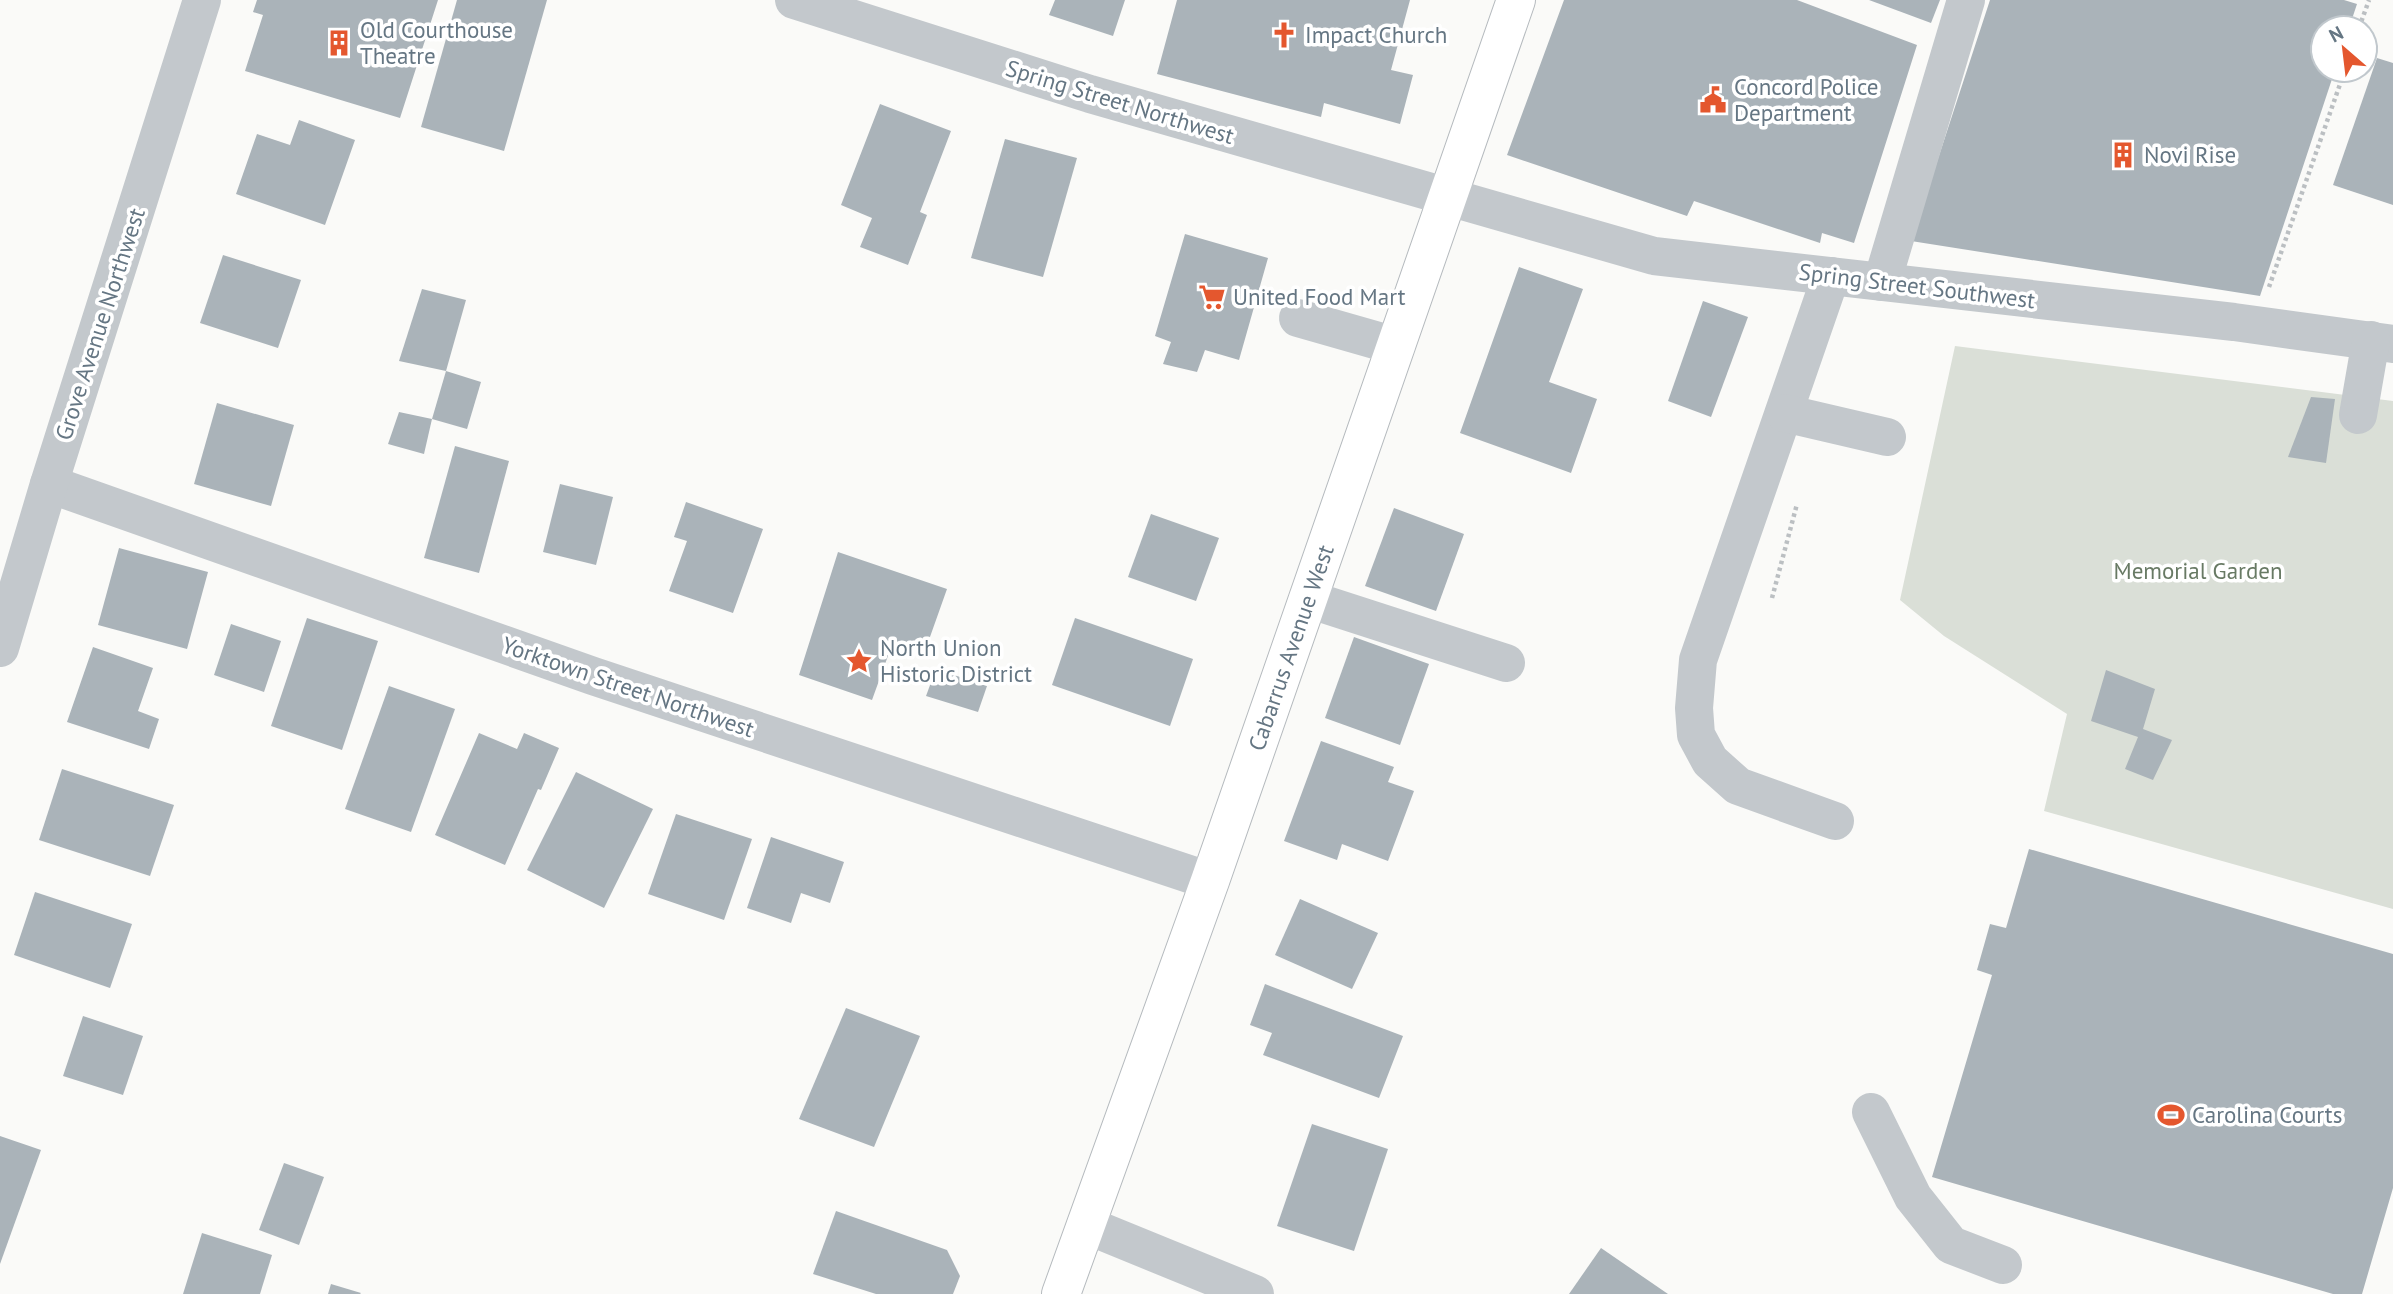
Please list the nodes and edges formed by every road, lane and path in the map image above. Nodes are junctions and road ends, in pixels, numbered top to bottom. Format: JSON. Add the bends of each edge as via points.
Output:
{"nodes":[{"id":1,"x":202,"y":0,"type":"edge"},
{"id":2,"x":794,"y":0,"type":"edge"},
{"id":3,"x":1517,"y":0,"type":"edge"},
{"id":4,"x":1966,"y":0,"type":"edge"},
{"id":5,"x":2340,"y":84,"type":"edge"},
{"id":6,"x":1447,"y":198,"type":"junction"},
{"id":7,"x":1831,"y":276,"type":"junction"},
{"id":8,"x":1882,"y":282,"type":"junction"},
{"id":9,"x":2269,"y":290,"type":"dead end"},
{"id":10,"x":1298,"y":318,"type":"dead end"},
{"id":11,"x":2382,"y":342,"type":"edge"},
{"id":12,"x":1396,"y":346,"type":"junction"},
{"id":13,"x":1784,"y":412,"type":"junction"},
{"id":14,"x":2358,"y":415,"type":"dead end"},
{"id":15,"x":1887,"y":437,"type":"dead end"},
{"id":16,"x":49,"y":484,"type":"junction"},
{"id":17,"x":1799,"y":497,"type":"dead end"},
{"id":18,"x":1772,"y":598,"type":"dead end"},
{"id":19,"x":1308,"y":599,"type":"junction"},
{"id":20,"x":0,"y":648,"type":"edge"},
{"id":21,"x":1506,"y":663,"type":"dead end"},
{"id":22,"x":1835,"y":821,"type":"dead end"},
{"id":23,"x":1210,"y":881,"type":"junction"},
{"id":24,"x":1871,"y":1112,"type":"dead end"},
{"id":25,"x":1086,"y":1225,"type":"junction"},
{"id":26,"x":2003,"y":1265,"type":"dead end"},
{"id":27,"x":1061,"y":1294,"type":"edge"},
{"id":28,"x":1255,"y":1294,"type":"edge"}],
"edges":[{"from":1,"to":16,"type":"street","name":"Grove Avenue Northwest"},
{"from":2,"to":6,"type":"street","name":"Spring Street Northwest","via":[[1090,94]]},
{"from":3,"to":6,"type":"main road","name":"Cabarrus Avenue West"},
{"from":4,"to":8,"type":"street"},
{"from":5,"to":9,"type":"path"},
{"from":6,"to":7,"type":"street","name":"Spring Street Southwest","via":[[1654,256]]},
{"from":6,"to":12,"type":"main road","name":"Cabarrus Avenue West"},
{"from":7,"to":8,"type":"street","name":"Spring Street Southwest"},
{"from":7,"to":13,"type":"street"},
{"from":8,"to":11,"type":"street","name":"Spring Street Southwest"},
{"from":10,"to":12,"type":"street"},
{"from":11,"to":14,"type":"street"},
{"from":12,"to":19,"type":"main road","name":"Cabarrus Avenue West"},
{"from":13,"to":15,"type":"street"},
{"from":13,"to":22,"type":"street","via":[[1698,660],[1696,735],[1710,761],[1738,786]]},
{"from":16,"to":20,"type":"street","name":"Grove Avenue Northwest"},
{"from":16,"to":23,"type":"street","name":"Yorktown Street Northwest","via":[[593,676]]},
{"from":17,"to":18,"type":"path"},
{"from":19,"to":21,"type":"street"},
{"from":19,"to":23,"type":"main road","name":"Cabarrus Avenue West"},
{"from":23,"to":25,"type":"main road","name":"Cabarrus Avenue West"},
{"from":24,"to":26,"type":"street","via":[[1913,1197],[1951,1245]]},
{"from":25,"to":27,"type":"main road","name":"Cabarrus Avenue West"},
{"from":25,"to":28,"type":"street"}]}
